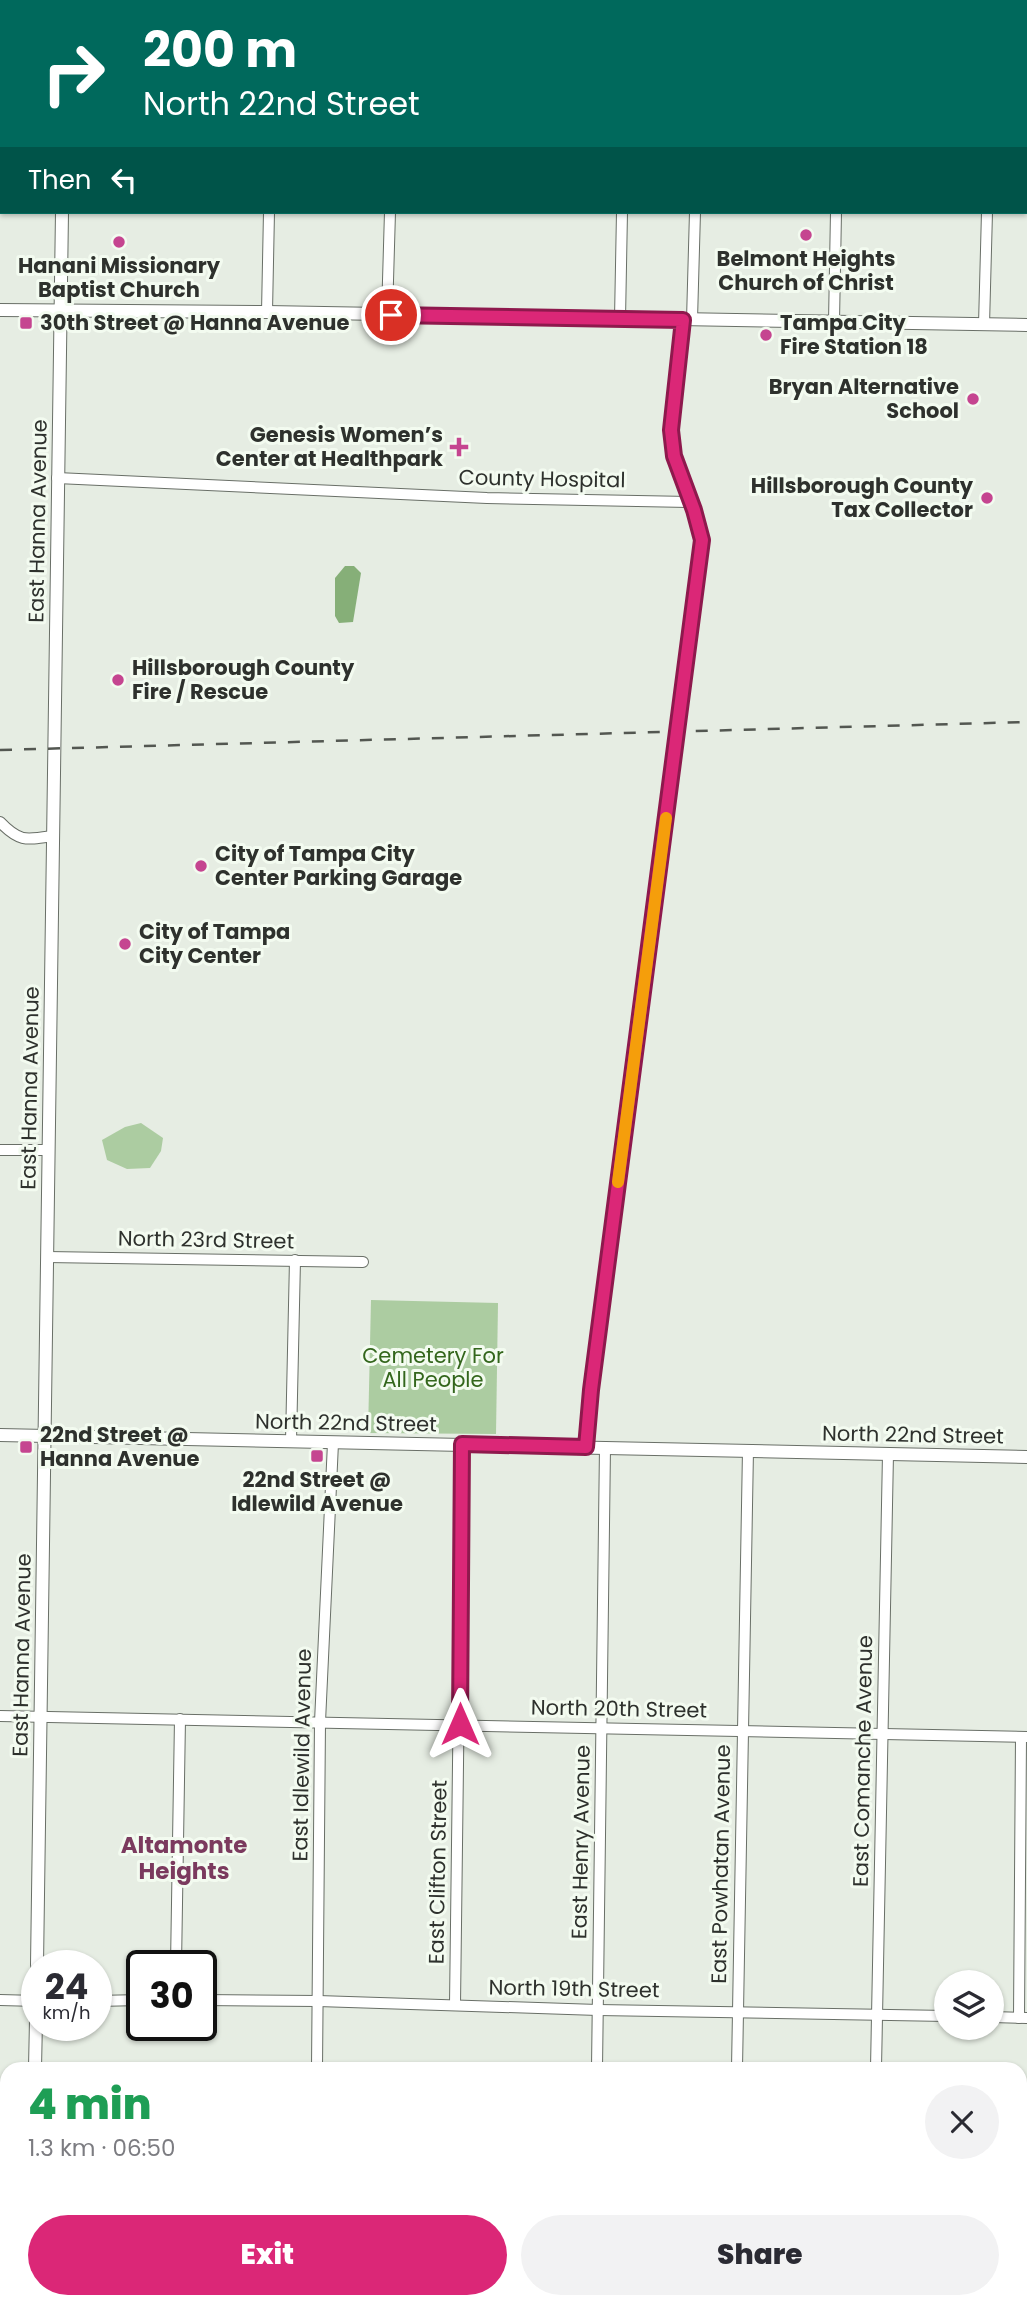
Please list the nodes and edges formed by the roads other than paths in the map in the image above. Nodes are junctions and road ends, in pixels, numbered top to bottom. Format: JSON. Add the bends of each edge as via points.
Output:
{"nodes":[{"id":1,"x":62,"y":214,"type":"edge"},
{"id":2,"x":269,"y":214,"type":"edge"},
{"id":3,"x":390,"y":214,"type":"edge"},
{"id":4,"x":622,"y":214,"type":"edge"},
{"id":5,"x":695,"y":214,"type":"edge"},
{"id":6,"x":836,"y":214,"type":"edge"},
{"id":7,"x":987,"y":214,"type":"edge"},
{"id":8,"x":0,"y":310,"type":"edge"},
{"id":9,"x":61,"y":311,"type":"junction"},
{"id":10,"x":267,"y":312,"type":"junction"},
{"id":11,"x":387,"y":315,"type":"junction"},
{"id":12,"x":620,"y":319,"type":"junction"},
{"id":13,"x":688,"y":320,"type":"junction"},
{"id":14,"x":834,"y":321,"type":"junction"},
{"id":15,"x":985,"y":325,"type":"junction"},
{"id":16,"x":1027,"y":325,"type":"edge"},
{"id":17,"x":57,"y":478,"type":"junction"},
{"id":18,"x":690,"y":502,"type":"junction"},
{"id":19,"x":0,"y":822,"type":"edge"},
{"id":20,"x":52,"y":836,"type":"junction"},
{"id":21,"x":0,"y":1150,"type":"edge"},
{"id":22,"x":48,"y":1150,"type":"junction"},
{"id":23,"x":47,"y":1257,"type":"junction"},
{"id":24,"x":295,"y":1260,"type":"junction"},
{"id":25,"x":363,"y":1262,"type":"dead end"},
{"id":26,"x":0,"y":1435,"type":"edge"},
{"id":27,"x":45,"y":1436,"type":"junction"},
{"id":28,"x":292,"y":1441,"type":"junction"},
{"id":29,"x":333,"y":1443,"type":"junction"},
{"id":30,"x":462,"y":1444,"type":"junction"},
{"id":31,"x":586,"y":1447,"type":"junction"},
{"id":32,"x":605,"y":1447,"type":"junction"},
{"id":33,"x":748,"y":1450,"type":"junction"},
{"id":34,"x":888,"y":1454,"type":"junction"},
{"id":35,"x":1027,"y":1457,"type":"edge"},
{"id":36,"x":0,"y":1716,"type":"edge"},
{"id":37,"x":40,"y":1717,"type":"junction"},
{"id":38,"x":180,"y":1719,"type":"junction"},
{"id":39,"x":320,"y":1721,"type":"junction"},
{"id":40,"x":460,"y":1724,"type":"junction"},
{"id":41,"x":602,"y":1728,"type":"junction"},
{"id":42,"x":741,"y":1731,"type":"junction"},
{"id":43,"x":882,"y":1734,"type":"junction"},
{"id":44,"x":1024,"y":1737,"type":"edge"},
{"id":45,"x":37,"y":1950,"type":"edge"},
{"id":46,"x":176,"y":1950,"type":"edge"},
{"id":47,"x":0,"y":2000,"type":"edge"},
{"id":48,"x":217,"y":2000,"type":"edge"},
{"id":49,"x":21,"y":2001,"type":"edge"},
{"id":50,"x":318,"y":2001,"type":"junction"},
{"id":51,"x":455,"y":2005,"type":"junction"},
{"id":52,"x":598,"y":2010,"type":"junction"},
{"id":53,"x":738,"y":2012,"type":"junction"},
{"id":54,"x":878,"y":2014,"type":"junction"},
{"id":55,"x":934,"y":2016,"type":"edge"},
{"id":56,"x":1004,"y":2018,"type":"edge"},
{"id":57,"x":1023,"y":2018,"type":"edge"},
{"id":58,"x":36,"y":2041,"type":"edge"},
{"id":59,"x":35,"y":2062,"type":"edge"},
{"id":60,"x":317,"y":2062,"type":"edge"},
{"id":61,"x":597,"y":2062,"type":"edge"},
{"id":62,"x":737,"y":2062,"type":"edge"},
{"id":63,"x":876,"y":2062,"type":"edge"}],
"edges":[{"from":1,"to":9,"type":"street","name":"East Hanna Avenue"},
{"from":2,"to":10,"type":"street"},
{"from":3,"to":11,"type":"street"},
{"from":4,"to":12,"type":"street"},
{"from":5,"to":13,"type":"street"},
{"from":6,"to":14,"type":"street"},
{"from":7,"to":15,"type":"street"},
{"from":8,"to":9,"type":"street"},
{"from":9,"to":10,"type":"street"},
{"from":9,"to":17,"type":"street","name":"East Hanna Avenue"},
{"from":10,"to":11,"type":"street"},
{"from":11,"to":12,"type":"street"},
{"from":12,"to":13,"type":"street"},
{"from":13,"to":14,"type":"street"},
{"from":13,"to":18,"type":"street","via":[[671,430],[674,456]]},
{"from":14,"to":15,"type":"street"},
{"from":15,"to":16,"type":"street"},
{"from":17,"to":18,"type":"street","name":"County Hospital","via":[[487,498]]},
{"from":17,"to":20,"type":"street","name":"East Hanna Avenue"},
{"from":18,"to":31,"type":"street","via":[[702,540]]},
{"from":19,"to":20,"type":"street","via":[[16,836]]},
{"from":20,"to":22,"type":"street","name":"East Hanna Avenue"},
{"from":21,"to":22,"type":"street"},
{"from":22,"to":23,"type":"street","name":"East Hanna Avenue"},
{"from":23,"to":24,"type":"street","name":"North 23rd Street"},
{"from":23,"to":27,"type":"street","name":"East Hanna Avenue"},
{"from":24,"to":25,"type":"street","name":"North 23rd Street"},
{"from":24,"to":28,"type":"street"},
{"from":26,"to":27,"type":"street","name":"North 22nd Street"},
{"from":27,"to":28,"type":"street","name":"North 22nd Street"},
{"from":27,"to":37,"type":"street","name":"East Hanna Avenue"},
{"from":28,"to":29,"type":"street","name":"North 22nd Street"},
{"from":29,"to":30,"type":"street","name":"North 22nd Street"},
{"from":29,"to":39,"type":"street","name":"East Idlewild Avenue"},
{"from":30,"to":31,"type":"street","name":"North 22nd Street"},
{"from":30,"to":40,"type":"street","name":"East Clifton Street"},
{"from":31,"to":32,"type":"street","name":"North 22nd Street"},
{"from":32,"to":33,"type":"street","name":"North 22nd Street"},
{"from":32,"to":41,"type":"street","name":"East Henry Avenue"},
{"from":33,"to":34,"type":"street","name":"North 22nd Street"},
{"from":33,"to":42,"type":"street","name":"East Powhatan Avenue"},
{"from":34,"to":35,"type":"street","name":"North 22nd Street"},
{"from":34,"to":43,"type":"street","name":"East Comanche Avenue"},
{"from":36,"to":37,"type":"street","name":"North 20th Street"},
{"from":37,"to":38,"type":"street","name":"North 20th Street"},
{"from":37,"to":45,"type":"street","name":"East Hanna Avenue"},
{"from":38,"to":39,"type":"street","name":"North 20th Street"},
{"from":38,"to":46,"type":"street"},
{"from":39,"to":40,"type":"street","name":"North 20th Street"},
{"from":39,"to":50,"type":"street","name":"East Idlewild Avenue"},
{"from":40,"to":41,"type":"street","name":"North 20th Street"},
{"from":40,"to":51,"type":"street","name":"East Clifton Street"},
{"from":41,"to":42,"type":"street","name":"North 20th Street"},
{"from":41,"to":52,"type":"street","name":"East Henry Avenue"},
{"from":42,"to":43,"type":"street","name":"North 20th Street"},
{"from":42,"to":53,"type":"street","name":"East Powhatan Avenue"},
{"from":43,"to":44,"type":"street","name":"North 20th Street"},
{"from":43,"to":54,"type":"street","name":"East Comanche Avenue"},
{"from":44,"to":57,"type":"street"},
{"from":47,"to":49,"type":"street"},
{"from":48,"to":50,"type":"street","name":"North 19th Street"},
{"from":50,"to":51,"type":"street","name":"North 19th Street"},
{"from":50,"to":60,"type":"street","name":"East Idlewild Avenue"},
{"from":51,"to":52,"type":"street","name":"North 19th Street"},
{"from":52,"to":53,"type":"street","name":"North 19th Street"},
{"from":52,"to":61,"type":"street","name":"East Henry Avenue"},
{"from":53,"to":54,"type":"street","name":"North 19th Street"},
{"from":53,"to":62,"type":"street","name":"East Powhatan Avenue"},
{"from":54,"to":55,"type":"street","name":"North 19th Street"},
{"from":54,"to":63,"type":"street","name":"East Comanche Avenue"},
{"from":56,"to":57,"type":"street"},
{"from":58,"to":59,"type":"street"}]}
